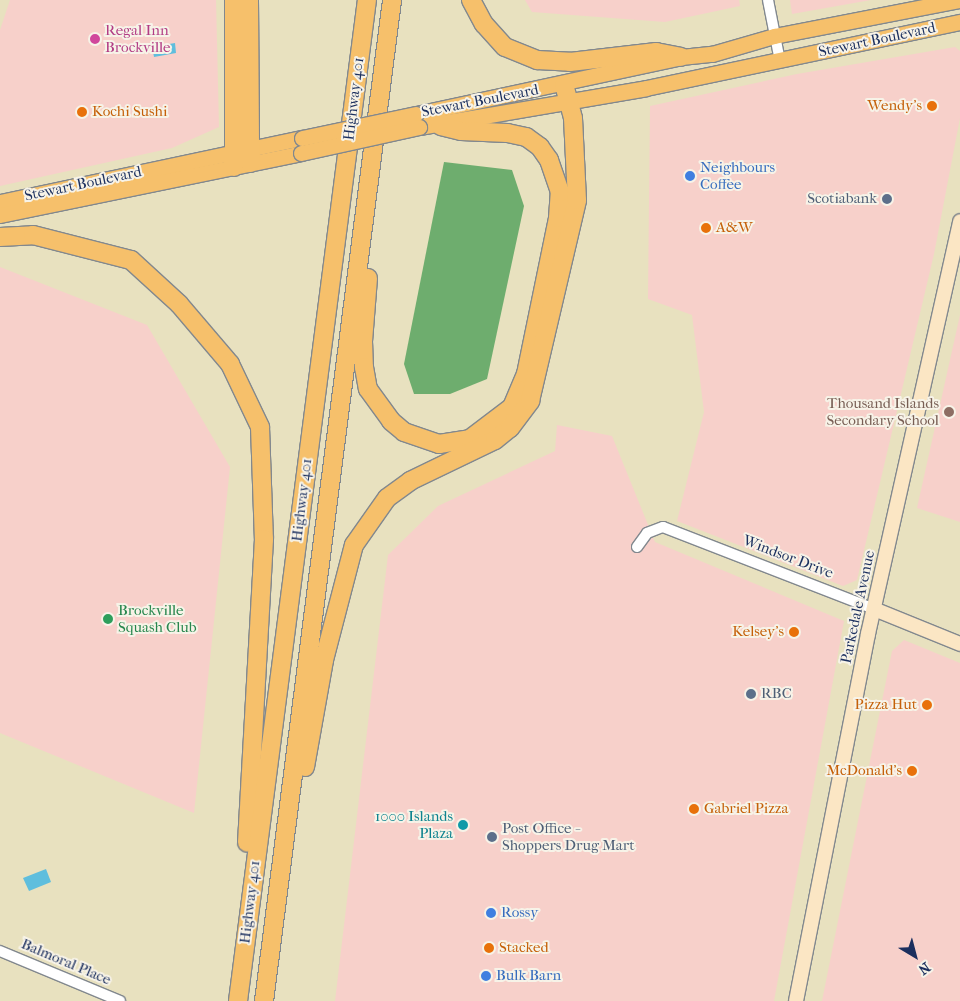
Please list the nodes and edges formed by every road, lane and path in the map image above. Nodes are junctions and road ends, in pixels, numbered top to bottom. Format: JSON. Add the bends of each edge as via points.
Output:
{"nodes":[{"id":1,"x":234,"y":0,"type":"edge"},
{"id":2,"x":249,"y":0,"type":"edge"},
{"id":3,"x":367,"y":0,"type":"edge"},
{"id":4,"x":392,"y":0,"type":"edge"},
{"id":5,"x":471,"y":0,"type":"edge"},
{"id":6,"x":768,"y":0,"type":"edge"},
{"id":7,"x":959,"y":0,"type":"edge"},
{"id":8,"x":956,"y":25,"type":"edge"},
{"id":9,"x":774,"y":36,"type":"junction"},
{"id":10,"x":681,"y":57,"type":"junction"},
{"id":11,"x":780,"y":61,"type":"junction"},
{"id":12,"x":566,"y":93,"type":"junction"},
{"id":13,"x":377,"y":114,"type":"junction"},
{"id":14,"x":417,"y":121,"type":"junction"},
{"id":15,"x":441,"y":126,"type":"junction"},
{"id":16,"x":242,"y":158,"type":"junction"},
{"id":17,"x":0,"y":202,"type":"edge"},
{"id":18,"x":0,"y":215,"type":"edge"},
{"id":19,"x":960,"y":221,"type":"edge"},
{"id":20,"x":0,"y":237,"type":"edge"},
{"id":21,"x":637,"y":547,"type":"dead end"},
{"id":22,"x":874,"y":609,"type":"junction"},
{"id":23,"x":960,"y":644,"type":"edge"},
{"id":24,"x":284,"y":847,"type":"junction"},
{"id":25,"x":0,"y":951,"type":"edge"},
{"id":26,"x":244,"y":952,"type":"junction"},
{"id":27,"x":120,"y":1001,"type":"edge"},
{"id":28,"x":238,"y":1001,"type":"edge"},
{"id":29,"x":264,"y":1001,"type":"edge"},
{"id":30,"x":796,"y":1001,"type":"edge"}],
"edges":[{"from":1,"to":16,"type":"highway"},
{"from":2,"to":16,"type":"highway"},
{"from":3,"to":26,"type":"highway","name":"Highway 401"},
{"from":4,"to":13,"type":"highway","name":"Highway 401"},
{"from":5,"to":10,"type":"highway","via":[[484,24],[505,47],[537,60],[570,62],[656,52]]},
{"from":6,"to":9,"type":"street"},
{"from":7,"to":9,"type":"main road","name":"Stewart Boulevard"},
{"from":8,"to":11,"type":"main road","name":"Stewart Boulevard"},
{"from":9,"to":10,"type":"main road","name":"Stewart Boulevard","via":[[712,54]]},
{"from":9,"to":11,"type":"street"},
{"from":10,"to":12,"type":"main road","name":"Stewart Boulevard"},
{"from":11,"to":12,"type":"main road","name":"Stewart Boulevard"},
{"from":12,"to":14,"type":"main road","name":"Stewart Boulevard"},
{"from":12,"to":15,"type":"main road","name":"Stewart Boulevard"},
{"from":12,"to":24,"type":"highway","via":[[573,118],[577,200],[530,400],[510,428],[495,440],[410,481],[387,498],[354,545],[324,660],[298,805]]},
{"from":13,"to":15,"type":"highway","via":[[379,165],[363,341],[368,389],[383,412],[404,432],[439,444],[470,439],[512,408],[519,393],[558,218],[560,192],[549,160],[540,147],[526,137],[507,133],[461,132]]},
{"from":13,"to":24,"type":"highway","name":"Highway 401"},
{"from":14,"to":15,"type":"main road","name":"Stewart Boulevard"},
{"from":14,"to":16,"type":"main road","name":"Stewart Boulevard","bridge":true,"via":[[302,138]]},
{"from":14,"to":16,"type":"main road","name":"Stewart Boulevard","bridge":true,"via":[[301,153]]},
{"from":16,"to":17,"type":"main road","name":"Stewart Boulevard"},
{"from":16,"to":18,"type":"main road","name":"Stewart Boulevard"},
{"from":19,"to":22,"type":"main road","name":"Parkedale Avenue"},
{"from":20,"to":26,"type":"highway","via":[[33,235],[131,260],[178,304],[230,364],[260,427],[264,539],[248,837],[238,926]]},
{"from":21,"to":22,"type":"street","name":"Windsor Drive","via":[[647,533],[664,527]]},
{"from":22,"to":23,"type":"main road","name":"Windsor Drive"},
{"from":22,"to":30,"type":"main road","name":"Parkedale Avenue"},
{"from":24,"to":29,"type":"highway","name":"Highway 401"},
{"from":25,"to":27,"type":"street","name":"Balmoral Place"},
{"from":26,"to":28,"type":"highway","name":"Highway 401"}]}
